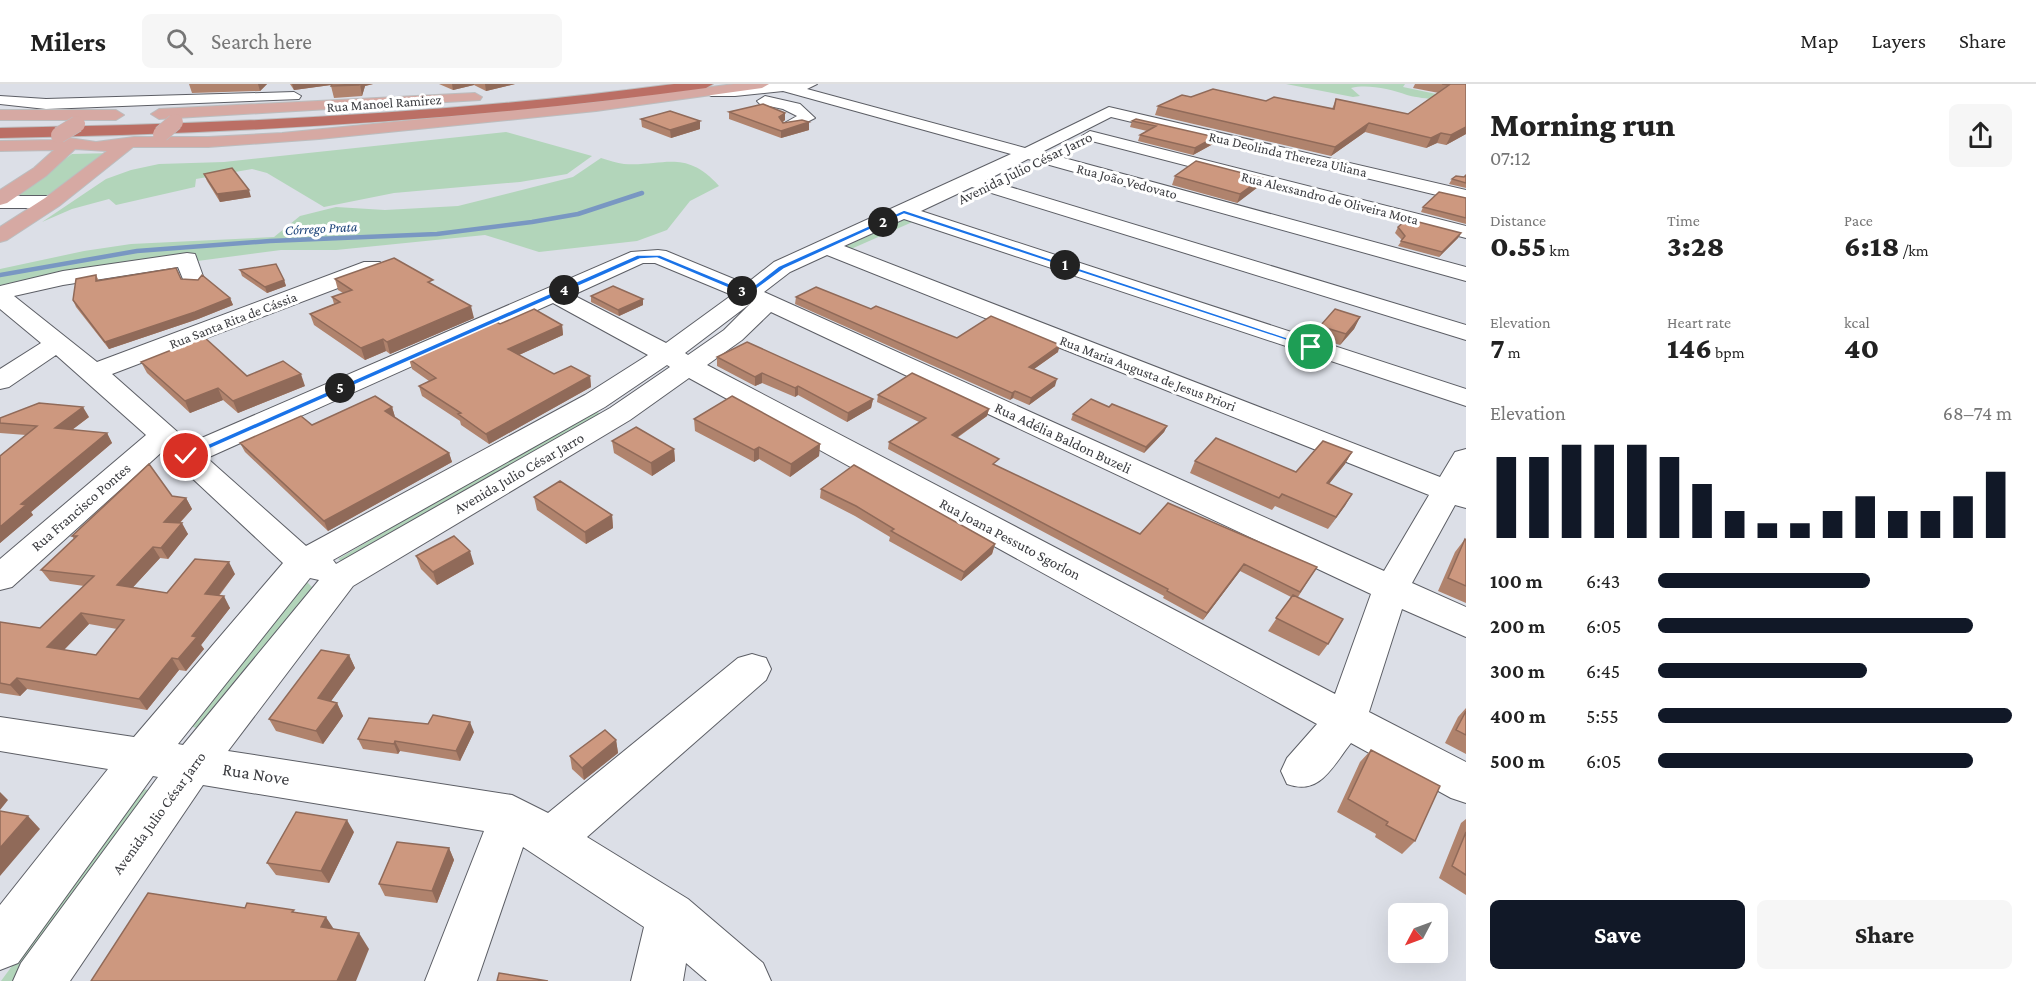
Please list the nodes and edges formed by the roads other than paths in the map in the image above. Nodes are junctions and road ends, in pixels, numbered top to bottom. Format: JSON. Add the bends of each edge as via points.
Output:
{"nodes":[{"id":1,"x":131,"y":84,"type":"edge"},
{"id":2,"x":608,"y":84,"type":"edge"},
{"id":3,"x":677,"y":84,"type":"edge"},
{"id":4,"x":762,"y":84,"type":"edge"},
{"id":5,"x":812,"y":84,"type":"edge"},
{"id":6,"x":708,"y":88,"type":"edge"},
{"id":7,"x":734,"y":88,"type":"edge"},
{"id":8,"x":788,"y":88,"type":"junction"},
{"id":9,"x":294,"y":96,"type":"dead end"},
{"id":10,"x":0,"y":100,"type":"edge"},
{"id":11,"x":644,"y":100,"type":"junction"},
{"id":12,"x":134,"y":102,"type":"junction"},
{"id":13,"x":49,"y":109,"type":"junction"},
{"id":14,"x":153,"y":114,"type":"junction"},
{"id":15,"x":1119,"y":114,"type":"junction"},
{"id":16,"x":0,"y":115,"type":"edge"},
{"id":17,"x":118,"y":115,"type":"junction"},
{"id":18,"x":789,"y":125,"type":"edge"},
{"id":19,"x":0,"y":128,"type":"edge"},
{"id":20,"x":0,"y":133,"type":"edge"},
{"id":21,"x":1090,"y":136,"type":"junction"},
{"id":22,"x":66,"y":142,"type":"junction"},
{"id":23,"x":131,"y":142,"type":"junction"},
{"id":24,"x":201,"y":144,"type":"junction"},
{"id":25,"x":0,"y":146,"type":"edge"},
{"id":26,"x":1036,"y":156,"type":"junction"},
{"id":27,"x":84,"y":179,"type":"junction"},
{"id":28,"x":980,"y":183,"type":"junction"},
{"id":29,"x":1466,"y":196,"type":"edge"},
{"id":30,"x":0,"y":201,"type":"edge"},
{"id":31,"x":52,"y":202,"type":"junction"},
{"id":32,"x":914,"y":215,"type":"junction"},
{"id":33,"x":1466,"y":232,"type":"edge"},
{"id":34,"x":0,"y":236,"type":"edge"},
{"id":35,"x":839,"y":251,"type":"junction"},
{"id":36,"x":372,"y":267,"type":"edge"},
{"id":37,"x":1466,"y":274,"type":"edge"},
{"id":38,"x":193,"y":279,"type":"edge"},
{"id":39,"x":1,"y":292,"type":"edge"},
{"id":40,"x":554,"y":294,"type":"junction"},
{"id":41,"x":758,"y":298,"type":"junction"},
{"id":42,"x":1466,"y":333,"type":"edge"},
{"id":43,"x":57,"y":343,"type":"junction"},
{"id":44,"x":678,"y":360,"type":"junction"},
{"id":45,"x":94,"y":372,"type":"junction"},
{"id":46,"x":0,"y":381,"type":"edge"},
{"id":47,"x":1466,"y":398,"type":"edge"},
{"id":48,"x":595,"y":401,"type":"junction"},
{"id":49,"x":620,"y":414,"type":"junction"},
{"id":50,"x":162,"y":436,"type":"junction"},
{"id":51,"x":186,"y":456,"type":"junction"},
{"id":52,"x":1466,"y":458,"type":"edge"},
{"id":53,"x":1456,"y":494,"type":"edge"},
{"id":54,"x":303,"y":562,"type":"junction"},
{"id":55,"x":341,"y":577,"type":"junction"},
{"id":56,"x":0,"y":578,"type":"edge"},
{"id":57,"x":1391,"y":589,"type":"junction"},
{"id":58,"x":1466,"y":623,"type":"edge"},
{"id":59,"x":752,"y":669,"type":"dead end"},
{"id":60,"x":1346,"y":720,"type":"junction"},
{"id":61,"x":0,"y":734,"type":"edge"},
{"id":62,"x":144,"y":755,"type":"junction"},
{"id":63,"x":194,"y":764,"type":"junction"},
{"id":64,"x":1302,"y":771,"type":"dead end"},
{"id":65,"x":1466,"y":784,"type":"edge"},
{"id":66,"x":512,"y":815,"type":"junction"},
{"id":67,"x":552,"y":838,"type":"junction"},
{"id":68,"x":671,"y":916,"type":"junction"},
{"id":69,"x":0,"y":945,"type":"edge"},
{"id":70,"x":39,"y":981,"type":"edge"},
{"id":71,"x":452,"y":981,"type":"edge"},
{"id":72,"x":657,"y":981,"type":"edge"},
{"id":73,"x":745,"y":981,"type":"edge"}],
"edges":[{"from":1,"to":12,"type":"street"},
{"from":2,"to":14,"type":"main road","name":"Rua Manoel Ramirez","via":[[494,96]]},
{"from":3,"to":19,"type":"highway","via":[[484,106],[289,120]]},
{"from":4,"to":6,"type":"main road"},
{"from":5,"to":8,"type":"street"},
{"from":6,"to":7,"type":"street"},
{"from":6,"to":11,"type":"main road"},
{"from":6,"to":20,"type":"highway","via":[[279,126]]},
{"from":7,"to":8,"type":"street"},
{"from":7,"to":11,"type":"highway"},
{"from":7,"to":18,"type":"street","via":[[796,108],[807,118]]},
{"from":8,"to":26,"type":"street","name":"Rua João Vedovato"},
{"from":9,"to":12,"type":"street"},
{"from":10,"to":13,"type":"street"},
{"from":11,"to":24,"type":"main road"},
{"from":12,"to":13,"type":"street"},
{"from":12,"to":14,"type":"street"},
{"from":12,"to":17,"type":"street"},
{"from":13,"to":16,"type":"main road"},
{"from":13,"to":17,"type":"main road"},
{"from":14,"to":17,"type":"main road","name":"Rua Manoel Ramirez"},
{"from":14,"to":23,"type":"main road","bridge":true,"via":[[175,122],[161,134]]},
{"from":15,"to":21,"type":"street","name":"Avenida Julio César Jarro"},
{"from":15,"to":26,"type":"street","name":"Avenida Julio César Jarro"},
{"from":15,"to":29,"type":"street","name":"Rua Deolinda Thereza Uliana"},
{"from":17,"to":22,"type":"main road","bridge":true,"via":[[77,124]]},
{"from":21,"to":26,"type":"street","name":"Avenida Julio César Jarro"},
{"from":21,"to":33,"type":"street","name":"Rua Alexsandro de Oliveira Mota"},
{"from":22,"to":23,"type":"main road","via":[[96,147]]},
{"from":22,"to":25,"type":"main road"},
{"from":22,"to":30,"type":"main road","via":[[40,172]]},
{"from":23,"to":24,"type":"main road"},
{"from":23,"to":27,"type":"main road"},
{"from":24,"to":27,"type":"main road","via":[[146,156]]},
{"from":26,"to":28,"type":"street","name":"Avenida Julio César Jarro"},
{"from":26,"to":37,"type":"street","name":"Rua João Vedovato"},
{"from":27,"to":31,"type":"main road"},
{"from":28,"to":32,"type":"street","name":"Avenida Julio César Jarro"},
{"from":28,"to":42,"type":"street"},
{"from":30,"to":31,"type":"street"},
{"from":31,"to":34,"type":"main road"},
{"from":32,"to":35,"type":"street","name":"Avenida Julio César Jarro"},
{"from":32,"to":47,"type":"street"},
{"from":35,"to":41,"type":"street","name":"Avenida Julio César Jarro"},
{"from":35,"to":53,"type":"street","name":"Rua Maria Augusta de Jesus Priori"},
{"from":36,"to":45,"type":"street","name":"Rua Santa Rita de Cássia"},
{"from":38,"to":39,"type":"street","via":[[186,259]]},
{"from":39,"to":43,"type":"street","via":[[12,308]]},
{"from":40,"to":41,"type":"street","name":"Rua Adélia Baldon Buzeli","via":[[639,257],[658,256]]},
{"from":40,"to":44,"type":"street","name":"Rua Joana Pessuto Sgorlon"},
{"from":40,"to":51,"type":"street"},
{"from":41,"to":44,"type":"street","name":"Avenida Julio César Jarro","via":[[733,335]]},
{"from":41,"to":57,"type":"street","name":"Rua Adélia Baldon Buzeli"},
{"from":43,"to":45,"type":"street"},
{"from":43,"to":46,"type":"street"},
{"from":44,"to":48,"type":"street","name":"Avenida Julio César Jarro"},
{"from":44,"to":49,"type":"street","name":"Avenida Julio César Jarro"},
{"from":44,"to":60,"type":"street","name":"Rua Joana Pessuto Sgorlon"},
{"from":45,"to":50,"type":"street"},
{"from":48,"to":49,"type":"street"},
{"from":48,"to":54,"type":"street","name":"Avenida Julio César Jarro"},
{"from":49,"to":55,"type":"street","name":"Avenida Julio César Jarro"},
{"from":50,"to":51,"type":"street"},
{"from":50,"to":56,"type":"street","name":"Rua Francisco Pontes"},
{"from":51,"to":54,"type":"street"},
{"from":52,"to":53,"type":"street"},
{"from":53,"to":57,"type":"street"},
{"from":54,"to":55,"type":"street"},
{"from":54,"to":62,"type":"street","name":"Avenida Julio César Jarro"},
{"from":55,"to":63,"type":"street","name":"Avenida Julio César Jarro"},
{"from":57,"to":58,"type":"street","name":"Rua Adélia Baldon Buzeli"},
{"from":57,"to":60,"type":"street"},
{"from":59,"to":67,"type":"street"},
{"from":60,"to":64,"type":"street"},
{"from":60,"to":65,"type":"street","name":"Rua Joana Pessuto Sgorlon"},
{"from":61,"to":62,"type":"street","name":"Rua Nove"},
{"from":62,"to":63,"type":"street","name":"Rua Nove"},
{"from":62,"to":69,"type":"street","name":"Avenida Julio César Jarro"},
{"from":63,"to":66,"type":"street","name":"Rua Nove"},
{"from":63,"to":70,"type":"street","name":"Avenida Julio César Jarro"},
{"from":66,"to":67,"type":"street"},
{"from":66,"to":71,"type":"street"},
{"from":67,"to":68,"type":"street"},
{"from":68,"to":72,"type":"street"},
{"from":68,"to":73,"type":"street"}]}
